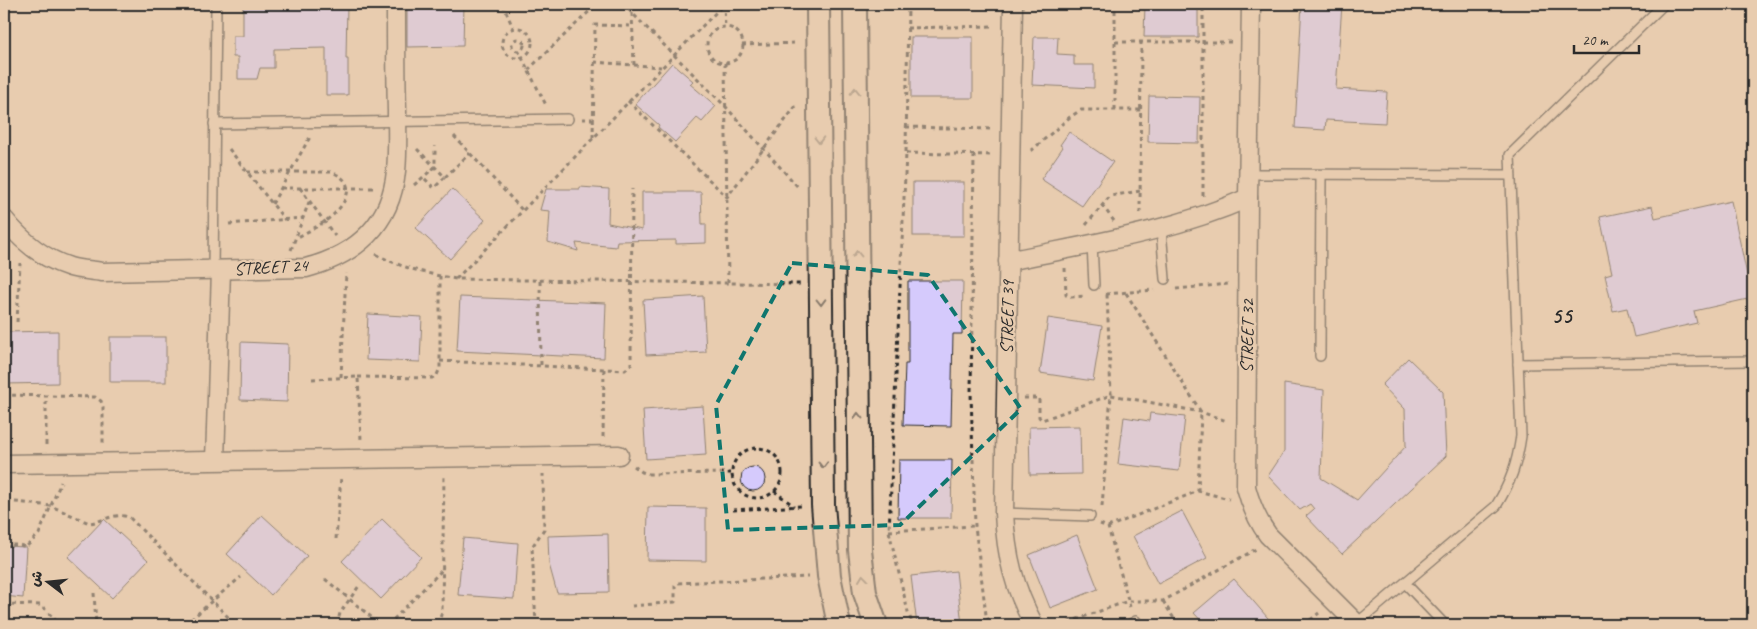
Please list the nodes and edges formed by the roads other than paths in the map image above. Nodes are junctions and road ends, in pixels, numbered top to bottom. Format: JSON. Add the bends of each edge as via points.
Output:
{"nodes":[{"id":1,"x":216,"y":4,"type":"edge"},
{"id":2,"x":396,"y":4,"type":"edge"},
{"id":3,"x":818,"y":4,"type":"edge"},
{"id":4,"x":855,"y":4,"type":"edge"},
{"id":5,"x":1013,"y":4,"type":"edge"},
{"id":6,"x":1251,"y":4,"type":"edge"},
{"id":7,"x":1664,"y":4,"type":"edge"},
{"id":8,"x":568,"y":119,"type":"dead end"},
{"id":9,"x":397,"y":125,"type":"junction"},
{"id":10,"x":214,"y":127,"type":"junction"},
{"id":11,"x":1249,"y":174,"type":"junction"},
{"id":12,"x":1510,"y":174,"type":"junction"},
{"id":13,"x":1321,"y":175,"type":"junction"},
{"id":14,"x":1248,"y":198,"type":"junction"},
{"id":15,"x":4,"y":219,"type":"edge"},
{"id":16,"x":1161,"y":229,"type":"junction"},
{"id":17,"x":1092,"y":244,"type":"junction"},
{"id":18,"x":1008,"y":261,"type":"junction"},
{"id":19,"x":217,"y":270,"type":"junction"},
{"id":20,"x":1165,"y":279,"type":"dead end"},
{"id":21,"x":1094,"y":285,"type":"dead end"},
{"id":22,"x":1320,"y":356,"type":"dead end"},
{"id":23,"x":1753,"y":361,"type":"edge"},
{"id":24,"x":1518,"y":364,"type":"junction"},
{"id":25,"x":611,"y":455,"type":"road end"},
{"id":26,"x":215,"y":460,"type":"junction"},
{"id":27,"x":5,"y":464,"type":"edge"},
{"id":28,"x":1004,"y":513,"type":"junction"},
{"id":29,"x":1090,"y":516,"type":"dead end"},
{"id":30,"x":1405,"y":583,"type":"junction"},
{"id":31,"x":1349,"y":621,"type":"edge"},
{"id":32,"x":840,"y":625,"type":"edge"},
{"id":33,"x":876,"y":625,"type":"edge"},
{"id":34,"x":1034,"y":625,"type":"edge"},
{"id":35,"x":1445,"y":625,"type":"edge"}],
"edges":[{"from":1,"to":10,"type":"lane"},
{"from":2,"to":9,"type":"street","name":"STREET 24"},
{"from":3,"to":32,"type":"street","one_way":true,"via":[[823,505],[829,576]]},
{"from":33,"to":4,"type":"street","one_way":true,"via":[[865,593],[860,550]]},
{"from":5,"to":18,"type":"street","name":"STREET 39"},
{"from":6,"to":11,"type":"street","name":"STREET 32"},
{"from":7,"to":12,"type":"lane","via":[[1512,152]]},
{"from":8,"to":9,"type":"lane","via":[[440,120]]},
{"from":9,"to":10,"type":"lane","via":[[318,122]]},
{"from":9,"to":19,"type":"street","name":"STREET 24","via":[[393,189],[372,230],[353,248],[328,262],[306,268]]},
{"from":10,"to":19,"type":"lane","via":[[213,225]]},
{"from":11,"to":13,"type":"lane"},
{"from":11,"to":14,"type":"street","name":"STREET 32"},
{"from":12,"to":13,"type":"lane"},
{"from":12,"to":24,"type":"lane"},
{"from":13,"to":22,"type":"lane"},
{"from":14,"to":16,"type":"street"},
{"from":14,"to":31,"type":"street","name":"STREET 32","via":[[1246,487],[1250,505],[1272,540]]},
{"from":15,"to":19,"type":"street","name":"STREET 24","via":[[42,254],[70,267],[102,272]]},
{"from":16,"to":17,"type":"street"},
{"from":16,"to":20,"type":"lane"},
{"from":17,"to":18,"type":"street"},
{"from":17,"to":21,"type":"lane"},
{"from":18,"to":28,"type":"street","name":"STREET 39"},
{"from":19,"to":26,"type":"street"},
{"from":23,"to":24,"type":"lane"},
{"from":24,"to":30,"type":"lane","via":[[1521,436],[1518,461],[1509,484],[1496,506]]},
{"from":25,"to":26,"type":"street"},
{"from":26,"to":27,"type":"street"},
{"from":28,"to":29,"type":"lane"},
{"from":28,"to":34,"type":"street","name":"STREET 39","via":[[1015,584]]},
{"from":30,"to":31,"type":"lane"},
{"from":30,"to":35,"type":"lane"}]}
